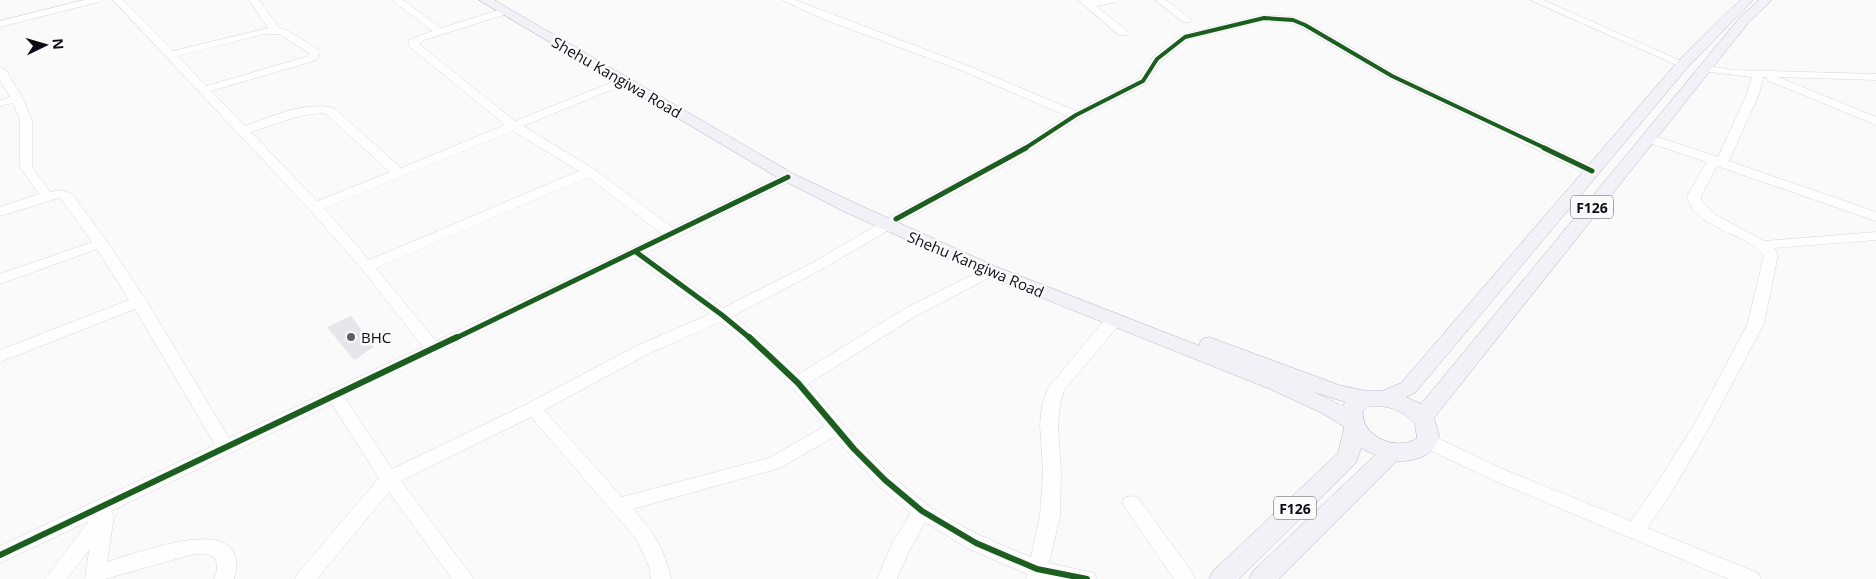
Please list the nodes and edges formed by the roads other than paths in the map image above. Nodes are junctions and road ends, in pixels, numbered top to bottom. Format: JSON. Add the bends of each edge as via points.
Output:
{"nodes":[{"id":1,"x":96,"y":0,"type":"edge"},
{"id":2,"x":118,"y":0,"type":"edge"},
{"id":3,"x":254,"y":0,"type":"edge"},
{"id":4,"x":397,"y":0,"type":"edge"},
{"id":5,"x":485,"y":0,"type":"edge"},
{"id":6,"x":787,"y":0,"type":"edge"},
{"id":7,"x":1114,"y":0,"type":"edge"},
{"id":8,"x":1160,"y":0,"type":"edge"},
{"id":9,"x":1535,"y":0,"type":"edge"},
{"id":10,"x":1747,"y":0,"type":"edge"},
{"id":11,"x":1766,"y":0,"type":"edge"},
{"id":12,"x":1086,"y":2,"type":"edge"},
{"id":13,"x":49,"y":3,"type":"dead end"},
{"id":14,"x":501,"y":6,"type":"edge"},
{"id":15,"x":63,"y":8,"type":"junction"},
{"id":16,"x":1187,"y":20,"type":"dead end"},
{"id":17,"x":0,"y":24,"type":"edge"},
{"id":18,"x":275,"y":30,"type":"junction"},
{"id":19,"x":438,"y":31,"type":"junction"},
{"id":20,"x":1123,"y":32,"type":"dead end"},
{"id":21,"x":170,"y":56,"type":"junction"},
{"id":22,"x":1683,"y":64,"type":"junction"},
{"id":23,"x":1705,"y":69,"type":"junction"},
{"id":24,"x":0,"y":70,"type":"edge"},
{"id":25,"x":1757,"y":75,"type":"junction"},
{"id":26,"x":1876,"y":77,"type":"edge"},
{"id":27,"x":624,"y":81,"type":"junction"},
{"id":28,"x":203,"y":90,"type":"junction"},
{"id":29,"x":17,"y":99,"type":"junction"},
{"id":30,"x":0,"y":104,"type":"edge"},
{"id":31,"x":1076,"y":115,"type":"junction"},
{"id":32,"x":1876,"y":121,"type":"edge"},
{"id":33,"x":514,"y":126,"type":"junction"},
{"id":34,"x":242,"y":131,"type":"junction"},
{"id":35,"x":1647,"y":138,"type":"junction"},
{"id":36,"x":1718,"y":161,"type":"junction"},
{"id":37,"x":589,"y":172,"type":"junction"},
{"id":38,"x":1592,"y":172,"type":"junction"},
{"id":39,"x":399,"y":173,"type":"junction"},
{"id":40,"x":788,"y":177,"type":"junction"},
{"id":41,"x":47,"y":196,"type":"junction"},
{"id":42,"x":315,"y":207,"type":"junction"},
{"id":43,"x":0,"y":212,"type":"edge"},
{"id":44,"x":1876,"y":217,"type":"edge"},
{"id":45,"x":892,"y":222,"type":"junction"},
{"id":46,"x":672,"y":234,"type":"junction"},
{"id":47,"x":1876,"y":236,"type":"edge"},
{"id":48,"x":1536,"y":238,"type":"junction"},
{"id":49,"x":101,"y":242,"type":"junction"},
{"id":50,"x":1762,"y":245,"type":"junction"},
{"id":51,"x":1560,"y":247,"type":"junction"},
{"id":52,"x":636,"y":252,"type":"junction"},
{"id":53,"x":367,"y":266,"type":"junction"},
{"id":54,"x":991,"y":271,"type":"junction"},
{"id":55,"x":0,"y":279,"type":"edge"},
{"id":56,"x":139,"y":302,"type":"junction"},
{"id":57,"x":722,"y":315,"type":"junction"},
{"id":58,"x":1113,"y":321,"type":"junction"},
{"id":59,"x":433,"y":348,"type":"junction"},
{"id":60,"x":0,"y":356,"type":"edge"},
{"id":61,"x":798,"y":383,"type":"junction"},
{"id":62,"x":335,"y":395,"type":"junction"},
{"id":63,"x":1376,"y":399,"type":"junction"},
{"id":64,"x":533,"y":408,"type":"junction"},
{"id":65,"x":1422,"y":418,"type":"junction"},
{"id":66,"x":1353,"y":424,"type":"junction"},
{"id":67,"x":836,"y":428,"type":"junction"},
{"id":68,"x":1427,"y":441,"type":"junction"},
{"id":69,"x":225,"y":447,"type":"junction"},
{"id":70,"x":1393,"y":451,"type":"junction"},
{"id":71,"x":389,"y":479,"type":"junction"},
{"id":72,"x":1131,"y":503,"type":"dead end"},
{"id":73,"x":619,"y":505,"type":"junction"},
{"id":74,"x":104,"y":510,"type":"junction"},
{"id":75,"x":922,"y":511,"type":"junction"},
{"id":76,"x":1635,"y":530,"type":"junction"},
{"id":77,"x":0,"y":555,"type":"edge"},
{"id":78,"x":1037,"y":574,"type":"edge"},
{"id":79,"x":96,"y":576,"type":"edge"},
{"id":80,"x":55,"y":579,"type":"edge"},
{"id":81,"x":224,"y":579,"type":"edge"},
{"id":82,"x":306,"y":579,"type":"edge"},
{"id":83,"x":464,"y":579,"type":"edge"},
{"id":84,"x":661,"y":579,"type":"edge"},
{"id":85,"x":887,"y":579,"type":"edge"},
{"id":86,"x":1087,"y":579,"type":"edge"},
{"id":87,"x":1183,"y":579,"type":"edge"},
{"id":88,"x":1222,"y":579,"type":"edge"},
{"id":89,"x":1262,"y":579,"type":"edge"},
{"id":90,"x":1751,"y":579,"type":"edge"}],
"edges":[{"from":1,"to":15,"type":"street"},
{"from":2,"to":21,"type":"street"},
{"from":3,"to":18,"type":"street"},
{"from":4,"to":19,"type":"street"},
{"from":5,"to":14,"type":"main road","name":"Shehu Kangiwa Road"},
{"from":6,"to":31,"type":"street"},
{"from":7,"to":12,"type":"street"},
{"from":8,"to":16,"type":"street"},
{"from":9,"to":22,"type":"street"},
{"from":10,"to":22,"type":"main road","number":"F126"},
{"from":11,"to":23,"type":"main road","number":"F126","via":[[1745,19]]},
{"from":12,"to":20,"type":"street"},
{"from":13,"to":15,"type":"street"},
{"from":14,"to":19,"type":"street"},
{"from":14,"to":27,"type":"main road","name":"Shehu Kangiwa Road"},
{"from":14,"to":45,"type":"main road","name":"Shehu Kangiwa Road"},
{"from":15,"to":17,"type":"street"},
{"from":18,"to":21,"type":"street"},
{"from":18,"to":28,"type":"street","via":[[281,30],[315,54],[306,60]]},
{"from":19,"to":33,"type":"street","via":[[415,40],[414,45]]},
{"from":21,"to":28,"type":"street"},
{"from":22,"to":38,"type":"main road","number":"F126"},
{"from":23,"to":25,"type":"street"},
{"from":23,"to":35,"type":"main road","number":"F126"},
{"from":24,"to":29,"type":"street"},
{"from":25,"to":26,"type":"street"},
{"from":25,"to":32,"type":"street","via":[[1777,79]]},
{"from":25,"to":36,"type":"street","via":[[1753,94]]},
{"from":27,"to":33,"type":"street"},
{"from":27,"to":40,"type":"main road","name":"Shehu Kangiwa Road"},
{"from":28,"to":34,"type":"street"},
{"from":29,"to":30,"type":"street"},
{"from":29,"to":41,"type":"street","via":[[26,120],[26,167]]},
{"from":31,"to":38,"type":"street","via":[[1143,81],[1157,60],[1186,37],[1242,22],[1277,17],[1305,25],[1392,76]]},
{"from":31,"to":45,"type":"street","via":[[1014,156]]},
{"from":33,"to":37,"type":"street"},
{"from":33,"to":39,"type":"street"},
{"from":34,"to":39,"type":"street","via":[[308,111],[330,111]]},
{"from":34,"to":42,"type":"street"},
{"from":35,"to":36,"type":"street"},
{"from":35,"to":51,"type":"main road","number":"F126"},
{"from":36,"to":44,"type":"street"},
{"from":36,"to":50,"type":"street","via":[[1694,196],[1695,202],[1720,224]]},
{"from":37,"to":46,"type":"street"},
{"from":37,"to":53,"type":"street"},
{"from":38,"to":48,"type":"main road","number":"F126"},
{"from":39,"to":42,"type":"street"},
{"from":40,"to":45,"type":"main road","name":"Shehu Kangiwa Road"},
{"from":40,"to":46,"type":"street"},
{"from":41,"to":43,"type":"street"},
{"from":41,"to":49,"type":"street","via":[[68,196]]},
{"from":42,"to":53,"type":"street"},
{"from":45,"to":54,"type":"main road","name":"Shehu Kangiwa Road"},
{"from":45,"to":57,"type":"street","via":[[819,265]]},
{"from":45,"to":63,"type":"main road","name":"Shehu Kangiwa Road","via":[[1335,392]]},
{"from":46,"to":52,"type":"street"},
{"from":47,"to":50,"type":"street"},
{"from":48,"to":51,"type":"main road"},
{"from":48,"to":63,"type":"main road","number":"F126","via":[[1408,388]]},
{"from":49,"to":55,"type":"street"},
{"from":49,"to":56,"type":"street"},
{"from":50,"to":76,"type":"street","via":[[1771,255],[1756,323],[1706,420]]},
{"from":51,"to":65,"type":"main road","number":"F126"},
{"from":52,"to":57,"type":"street"},
{"from":52,"to":59,"type":"street"},
{"from":53,"to":59,"type":"street"},
{"from":54,"to":58,"type":"main road","name":"Shehu Kangiwa Road"},
{"from":54,"to":61,"type":"street","via":[[911,312]]},
{"from":56,"to":60,"type":"street"},
{"from":56,"to":69,"type":"street"},
{"from":57,"to":61,"type":"street"},
{"from":57,"to":64,"type":"street","via":[[644,349]]},
{"from":58,"to":66,"type":"main road","name":"Shehu Kangiwa Road","via":[[1277,384],[1330,408]]},
{"from":58,"to":78,"type":"street","via":[[1056,388],[1049,425],[1050,516]]},
{"from":59,"to":62,"type":"street"},
{"from":61,"to":67,"type":"street"},
{"from":62,"to":69,"type":"street"},
{"from":62,"to":71,"type":"street"},
{"from":63,"to":65,"type":"main road","via":[[1412,409]]},
{"from":63,"to":66,"type":"main road","number":"F126","via":[[1354,407]]},
{"from":64,"to":71,"type":"street"},
{"from":64,"to":73,"type":"street"},
{"from":65,"to":68,"type":"main road","via":[[1429,434]]},
{"from":66,"to":70,"type":"main road","via":[[1370,443]]},
{"from":66,"to":88,"type":"main road","number":"F126","via":[[1348,457]]},
{"from":67,"to":73,"type":"street","via":[[774,463]]},
{"from":67,"to":75,"type":"street","via":[[886,480]]},
{"from":68,"to":70,"type":"main road","via":[[1411,452]]},
{"from":68,"to":76,"type":"street","via":[[1501,476]]},
{"from":69,"to":74,"type":"street"},
{"from":70,"to":89,"type":"main road","number":"F126"},
{"from":71,"to":82,"type":"street"},
{"from":71,"to":83,"type":"street"},
{"from":72,"to":87,"type":"street"},
{"from":73,"to":84,"type":"street","via":[[645,535]]},
{"from":74,"to":77,"type":"street"},
{"from":74,"to":79,"type":"street"},
{"from":74,"to":80,"type":"street"},
{"from":75,"to":78,"type":"street"},
{"from":75,"to":85,"type":"street","via":[[900,548]]},
{"from":76,"to":90,"type":"street"},
{"from":78,"to":86,"type":"street"},
{"from":79,"to":81,"type":"street","via":[[194,546],[208,545],[220,549],[227,558]]}]}
